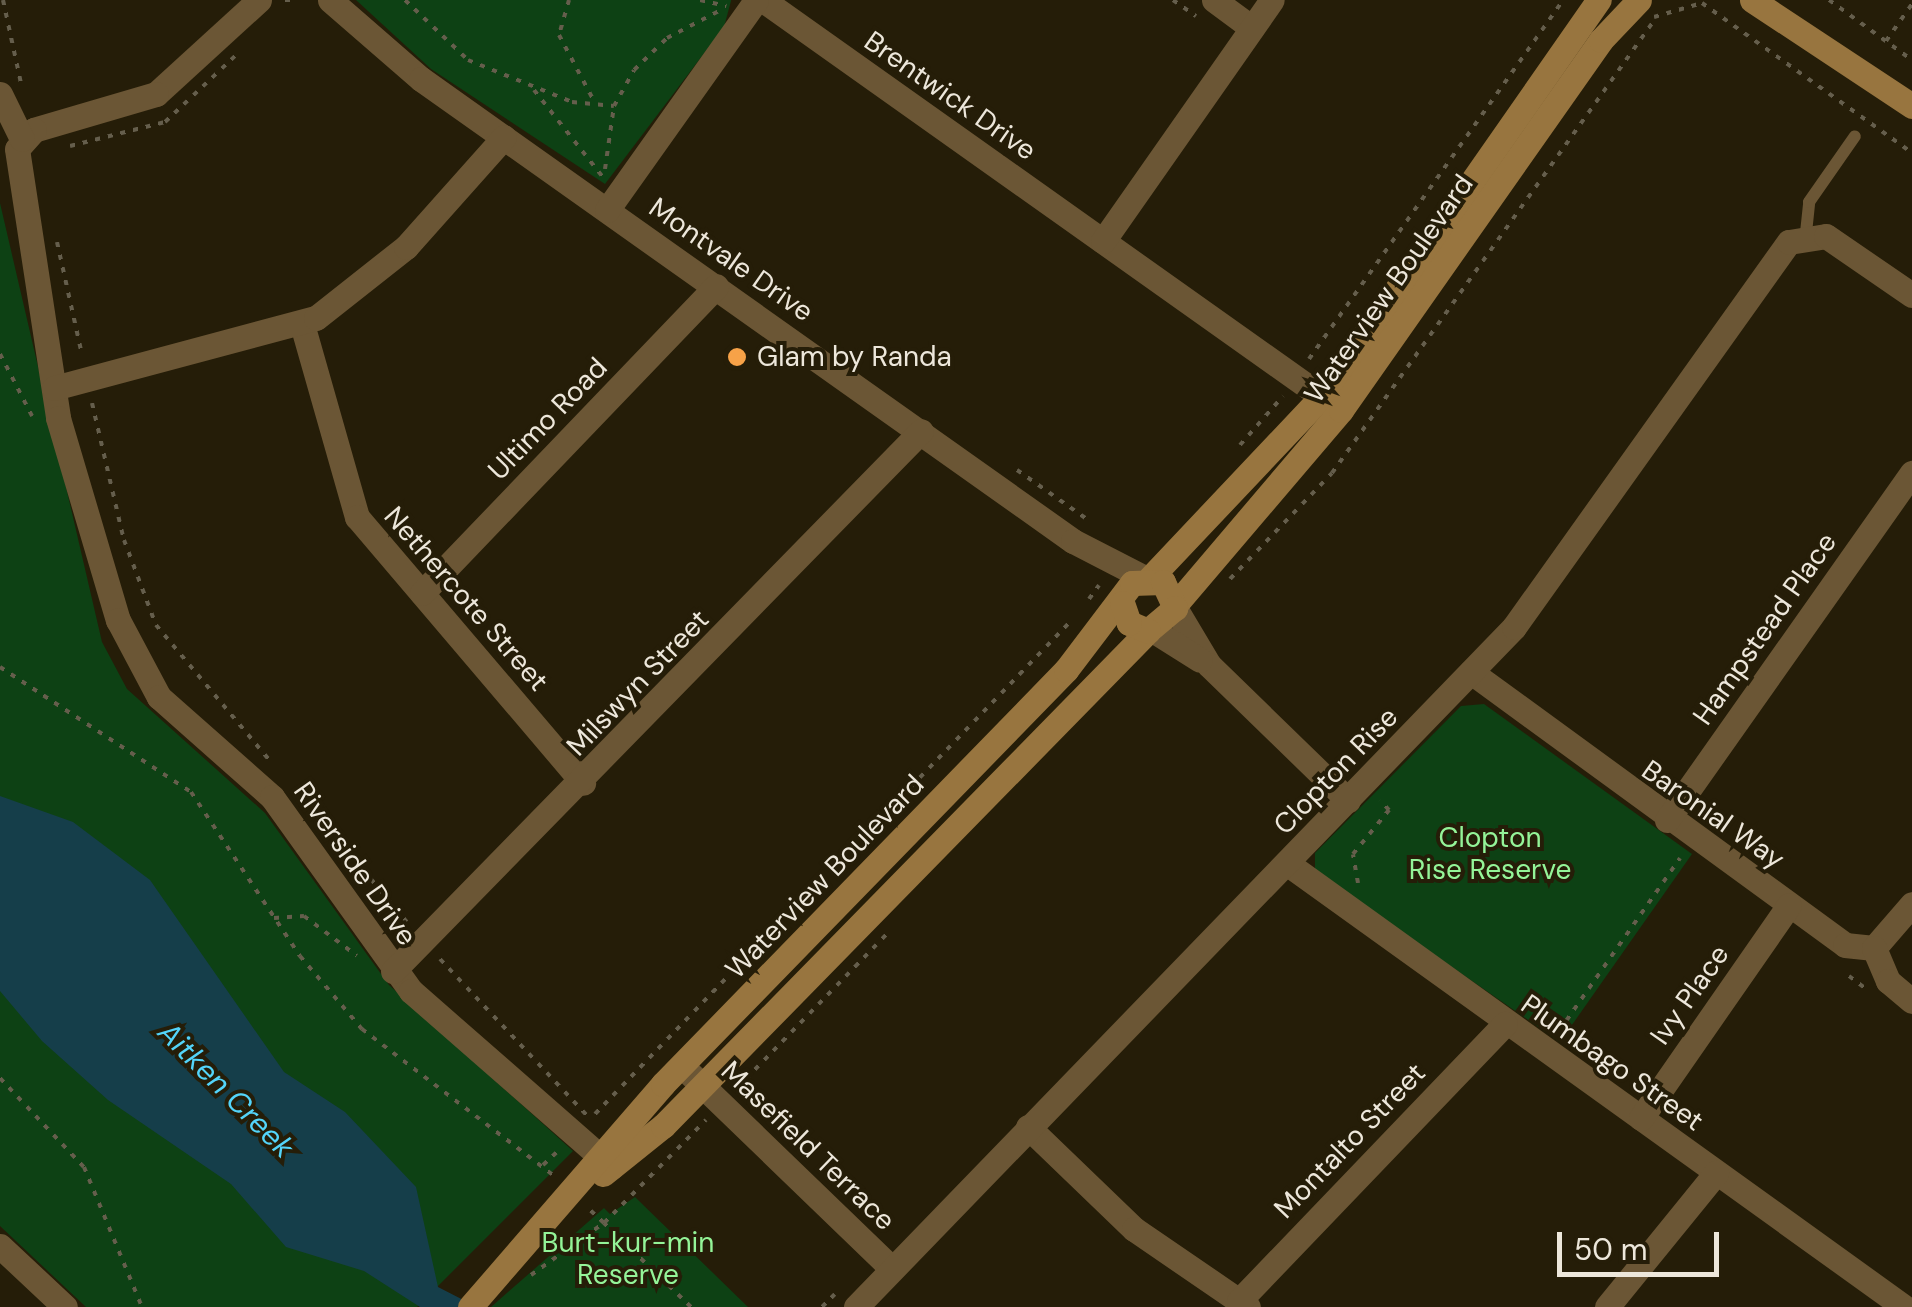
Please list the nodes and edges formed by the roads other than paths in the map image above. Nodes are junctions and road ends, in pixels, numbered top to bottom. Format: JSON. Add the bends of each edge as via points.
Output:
{"nodes":[{"id":1,"x":330,"y":0,"type":"edge"},
{"id":2,"x":342,"y":0,"type":"edge"},
{"id":3,"x":760,"y":0,"type":"edge"},
{"id":4,"x":1214,"y":0,"type":"edge"},
{"id":5,"x":1272,"y":0,"type":"edge"},
{"id":6,"x":1599,"y":0,"type":"edge"},
{"id":7,"x":1752,"y":0,"type":"edge"},
{"id":8,"x":1769,"y":0,"type":"edge"},
{"id":9,"x":255,"y":7,"type":"edge"},
{"id":10,"x":1643,"y":7,"type":"edge"},
{"id":11,"x":1789,"y":20,"type":"junction"},
{"id":12,"x":359,"y":23,"type":"junction"},
{"id":13,"x":1252,"y":28,"type":"junction"},
{"id":14,"x":11,"y":91,"type":"edge"},
{"id":15,"x":1912,"y":106,"type":"edge"},
{"id":16,"x":1855,"y":136,"type":"dead end"},
{"id":17,"x":504,"y":137,"type":"junction"},
{"id":18,"x":22,"y":139,"type":"junction"},
{"id":19,"x":1502,"y":160,"type":"junction"},
{"id":20,"x":611,"y":193,"type":"junction"},
{"id":21,"x":1806,"y":232,"type":"junction"},
{"id":22,"x":1103,"y":241,"type":"junction"},
{"id":23,"x":716,"y":286,"type":"junction"},
{"id":24,"x":1912,"y":295,"type":"edge"},
{"id":25,"x":302,"y":324,"type":"junction"},
{"id":26,"x":54,"y":388,"type":"junction"},
{"id":27,"x":1332,"y":403,"type":"junction"},
{"id":28,"x":921,"y":431,"type":"junction"},
{"id":29,"x":1912,"y":473,"type":"edge"},
{"id":30,"x":1073,"y":541,"type":"junction"},
{"id":31,"x":1147,"y":578,"type":"junction"},
{"id":32,"x":422,"y":593,"type":"junction"},
{"id":33,"x":1122,"y":602,"type":"junction"},
{"id":34,"x":1176,"y":606,"type":"junction"},
{"id":35,"x":1151,"y":631,"type":"junction"},
{"id":36,"x":1209,"y":665,"type":"junction"},
{"id":37,"x":1472,"y":672,"type":"junction"},
{"id":38,"x":582,"y":783,"type":"junction"},
{"id":39,"x":1356,"y":792,"type":"junction"},
{"id":40,"x":1668,"y":820,"type":"junction"},
{"id":41,"x":905,"y":856,"type":"junction"},
{"id":42,"x":1288,"y":864,"type":"junction"},
{"id":43,"x":1912,"y":904,"type":"edge"},
{"id":44,"x":1788,"y":905,"type":"junction"},
{"id":45,"x":1874,"y":948,"type":"junction"},
{"id":46,"x":387,"y":962,"type":"junction"},
{"id":47,"x":1912,"y":1001,"type":"edge"},
{"id":48,"x":1505,"y":1024,"type":"junction"},
{"id":49,"x":682,"y":1066,"type":"junction"},
{"id":50,"x":702,"y":1086,"type":"junction"},
{"id":51,"x":1641,"y":1118,"type":"junction"},
{"id":52,"x":1028,"y":1127,"type":"junction"},
{"id":53,"x":608,"y":1163,"type":"junction"},
{"id":54,"x":1716,"y":1173,"type":"junction"},
{"id":55,"x":0,"y":1246,"type":"edge"},
{"id":56,"x":892,"y":1269,"type":"junction"},
{"id":57,"x":478,"y":1298,"type":"edge"},
{"id":58,"x":1244,"y":1304,"type":"edge"},
{"id":59,"x":65,"y":1307,"type":"edge"},
{"id":60,"x":856,"y":1307,"type":"edge"},
{"id":61,"x":1607,"y":1307,"type":"edge"},
{"id":62,"x":1904,"y":1307,"type":"edge"}],
"edges":[{"from":1,"to":12,"type":"street","name":"Montvale Drive"},
{"from":2,"to":12,"type":"street","name":"Montvale Drive"},
{"from":3,"to":20,"type":"street"},
{"from":3,"to":22,"type":"street","name":"Brentwick Drive"},
{"from":4,"to":13,"type":"street"},
{"from":5,"to":13,"type":"street"},
{"from":6,"to":19,"type":"street","name":"Waterview Boulevard"},
{"from":7,"to":11,"type":"street"},
{"from":8,"to":11,"type":"street"},
{"from":9,"to":18,"type":"street","via":[[156,94]]},
{"from":10,"to":19,"type":"street","name":"Waterview Boulevard"},
{"from":11,"to":15,"type":"street"},
{"from":12,"to":17,"type":"street","name":"Montvale Drive"},
{"from":13,"to":22,"type":"street"},
{"from":14,"to":18,"type":"street"},
{"from":16,"to":21,"type":"lane","name":"Clopton Rise","via":[[1808,202]]},
{"from":17,"to":20,"type":"street","name":"Montvale Drive"},
{"from":17,"to":25,"type":"street","via":[[406,248]]},
{"from":18,"to":26,"type":"street","name":"Riverside Drive","via":[[16,169],[50,326]]},
{"from":19,"to":27,"type":"street","name":"Waterview Boulevard"},
{"from":20,"to":23,"type":"street","name":"Montvale Drive"},
{"from":21,"to":24,"type":"street","via":[[1836,242]]},
{"from":21,"to":37,"type":"street","name":"Clopton Rise","via":[[1777,258],[1546,586]]},
{"from":22,"to":27,"type":"street","name":"Brentwick Drive"},
{"from":23,"to":28,"type":"street","name":"Montvale Drive"},
{"from":23,"to":32,"type":"street","name":"Ultimo Road"},
{"from":25,"to":26,"type":"street"},
{"from":25,"to":32,"type":"street","name":"Nethercote Street","via":[[342,486],[378,546]]},
{"from":26,"to":46,"type":"street","name":"Riverside Drive","via":[[58,418],[144,678],[272,797]]},
{"from":27,"to":31,"type":"street","name":"Waterview Boulevard"},
{"from":27,"to":34,"type":"street","name":"Waterview Boulevard"},
{"from":28,"to":30,"type":"street","name":"Montvale Drive"},
{"from":28,"to":38,"type":"street","name":"Milswyn Street"},
{"from":29,"to":40,"type":"street","name":"Hampstead Place"},
{"from":30,"to":31,"type":"street","name":"Montvale Drive"},
{"from":30,"to":33,"type":"street","name":"Montvale Drive"},
{"from":31,"to":33,"type":"street"},
{"from":31,"to":34,"type":"street","via":[[1168,586]]},
{"from":32,"to":38,"type":"street","name":"Nethercote Street"},
{"from":33,"to":35,"type":"street","via":[[1129,623]]},
{"from":33,"to":41,"type":"street","name":"Waterview Boulevard"},
{"from":34,"to":35,"type":"street"},
{"from":34,"to":36,"type":"street"},
{"from":35,"to":36,"type":"street"},
{"from":35,"to":41,"type":"street","name":"Waterview Boulevard"},
{"from":36,"to":39,"type":"street"},
{"from":37,"to":39,"type":"street","name":"Clopton Rise"},
{"from":37,"to":40,"type":"street","name":"Baronial Way"},
{"from":38,"to":46,"type":"street","name":"Milswyn Street","via":[[425,944]]},
{"from":39,"to":42,"type":"street","name":"Clopton Rise"},
{"from":40,"to":44,"type":"street","name":"Baronial Way"},
{"from":41,"to":49,"type":"street","name":"Waterview Boulevard"},
{"from":41,"to":50,"type":"street","name":"Waterview Boulevard"},
{"from":42,"to":48,"type":"street","name":"Plumbago Street"},
{"from":42,"to":52,"type":"street","name":"Clopton Rise"},
{"from":43,"to":45,"type":"street"},
{"from":44,"to":45,"type":"street","name":"Baronial Way","via":[[1844,945]]},
{"from":44,"to":51,"type":"street","name":"Ivy Place"},
{"from":45,"to":47,"type":"street","via":[[1888,981]]},
{"from":46,"to":53,"type":"street","name":"Riverside Drive","via":[[586,1123]]},
{"from":48,"to":51,"type":"street","name":"Plumbago Street","via":[[1551,1042]]},
{"from":48,"to":58,"type":"street","name":"Montalto Street"},
{"from":49,"to":50,"type":"street","name":"Masefield Terrace"},
{"from":49,"to":53,"type":"street","name":"Waterview Boulevard"},
{"from":50,"to":53,"type":"street","name":"Waterview Boulevard"},
{"from":50,"to":56,"type":"street","name":"Masefield Terrace"},
{"from":51,"to":54,"type":"street","name":"Plumbago Street"},
{"from":52,"to":56,"type":"street","name":"Clopton Rise"},
{"from":52,"to":58,"type":"street","via":[[1134,1230]]},
{"from":53,"to":57,"type":"street","name":"Waterview Boulevard"},
{"from":54,"to":61,"type":"street"},
{"from":54,"to":62,"type":"street","name":"Plumbago Street"},
{"from":55,"to":59,"type":"street"},
{"from":56,"to":60,"type":"street","name":"Clopton Rise"}]}
